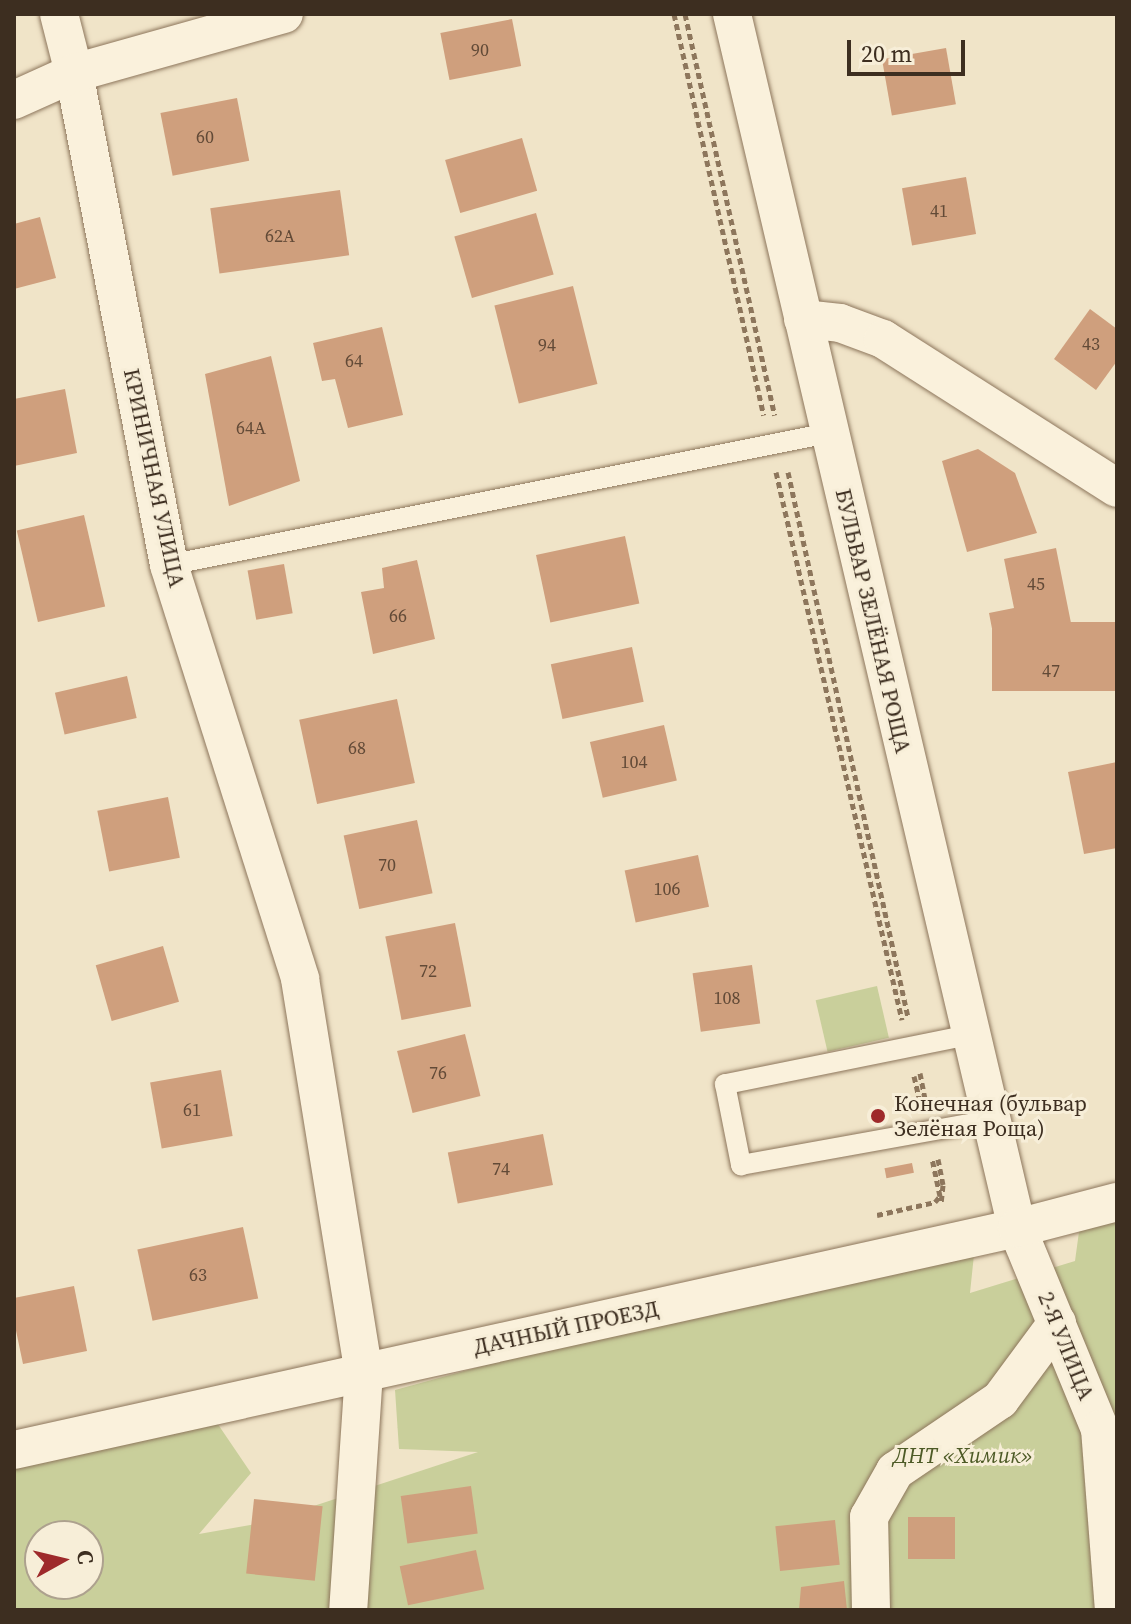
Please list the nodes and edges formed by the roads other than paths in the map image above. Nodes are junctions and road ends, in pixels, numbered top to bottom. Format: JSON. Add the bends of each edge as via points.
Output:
{"nodes":[{"id":1,"x":59,"y":14,"type":"edge"},
{"id":2,"x":284,"y":14,"type":"edge"},
{"id":3,"x":732,"y":14,"type":"edge"},
{"id":4,"x":74,"y":73,"type":"junction"},
{"id":5,"x":14,"y":100,"type":"edge"},
{"id":6,"x":803,"y":319,"type":"junction"},
{"id":7,"x":829,"y":433,"type":"junction"},
{"id":8,"x":1117,"y":488,"type":"edge"},
{"id":9,"x":169,"y":565,"type":"junction"},
{"id":10,"x":969,"y":1035,"type":"junction"},
{"id":11,"x":990,"y":1120,"type":"junction"},
{"id":12,"x":1117,"y":1202,"type":"edge"},
{"id":13,"x":1017,"y":1228,"type":"junction"},
{"id":14,"x":1057,"y":1323,"type":"junction"},
{"id":15,"x":364,"y":1372,"type":"junction"},
{"id":16,"x":14,"y":1450,"type":"edge"},
{"id":17,"x":348,"y":1610,"type":"edge"},
{"id":18,"x":871,"y":1610,"type":"edge"},
{"id":19,"x":1114,"y":1610,"type":"edge"}],
"edges":[{"from":1,"to":4,"type":"street","name":"КРИНИЧНАЯ УЛИЦА"},
{"from":2,"to":4,"type":"street"},
{"from":3,"to":6,"type":"street","name":"БУЛЬВАР ЗЕЛЁНАЯ РОЩА"},
{"from":4,"to":5,"type":"street"},
{"from":4,"to":9,"type":"street","name":"КРИНИЧНАЯ УЛИЦА"},
{"from":6,"to":7,"type":"street","name":"БУЛЬВАР ЗЕЛЁНАЯ РОЩА"},
{"from":6,"to":8,"type":"street","via":[[840,323],[883,339]]},
{"from":7,"to":9,"type":"lane"},
{"from":7,"to":10,"type":"street","name":"БУЛЬВАР ЗЕЛЁНАЯ РОЩА"},
{"from":9,"to":15,"type":"street","name":"КРИНИЧНАЯ УЛИЦА","via":[[300,979]]},
{"from":10,"to":11,"type":"street","name":"БУЛЬВАР ЗЕЛЁНАЯ РОЩА"},
{"from":10,"to":11,"type":"lane","via":[[725,1084],[741,1165]]},
{"from":11,"to":13,"type":"street","name":"БУЛЬВАР ЗЕЛЁНАЯ РОЩА"},
{"from":12,"to":13,"type":"street","name":"ДАЧНЫЙ ПРОЕЗД"},
{"from":13,"to":14,"type":"street","name":"2-Я УЛИЦА"},
{"from":13,"to":15,"type":"street","name":"ДАЧНЫЙ ПРОЕЗД"},
{"from":14,"to":18,"type":"street","via":[[1000,1400],[895,1471],[869,1517]]},
{"from":14,"to":19,"type":"street","name":"2-Я УЛИЦА","via":[[1100,1429]]},
{"from":15,"to":16,"type":"street","name":"ДАЧНЫЙ ПРОЕЗД"},
{"from":15,"to":17,"type":"street","name":"КРИНИЧНАЯ УЛИЦА"}]}
